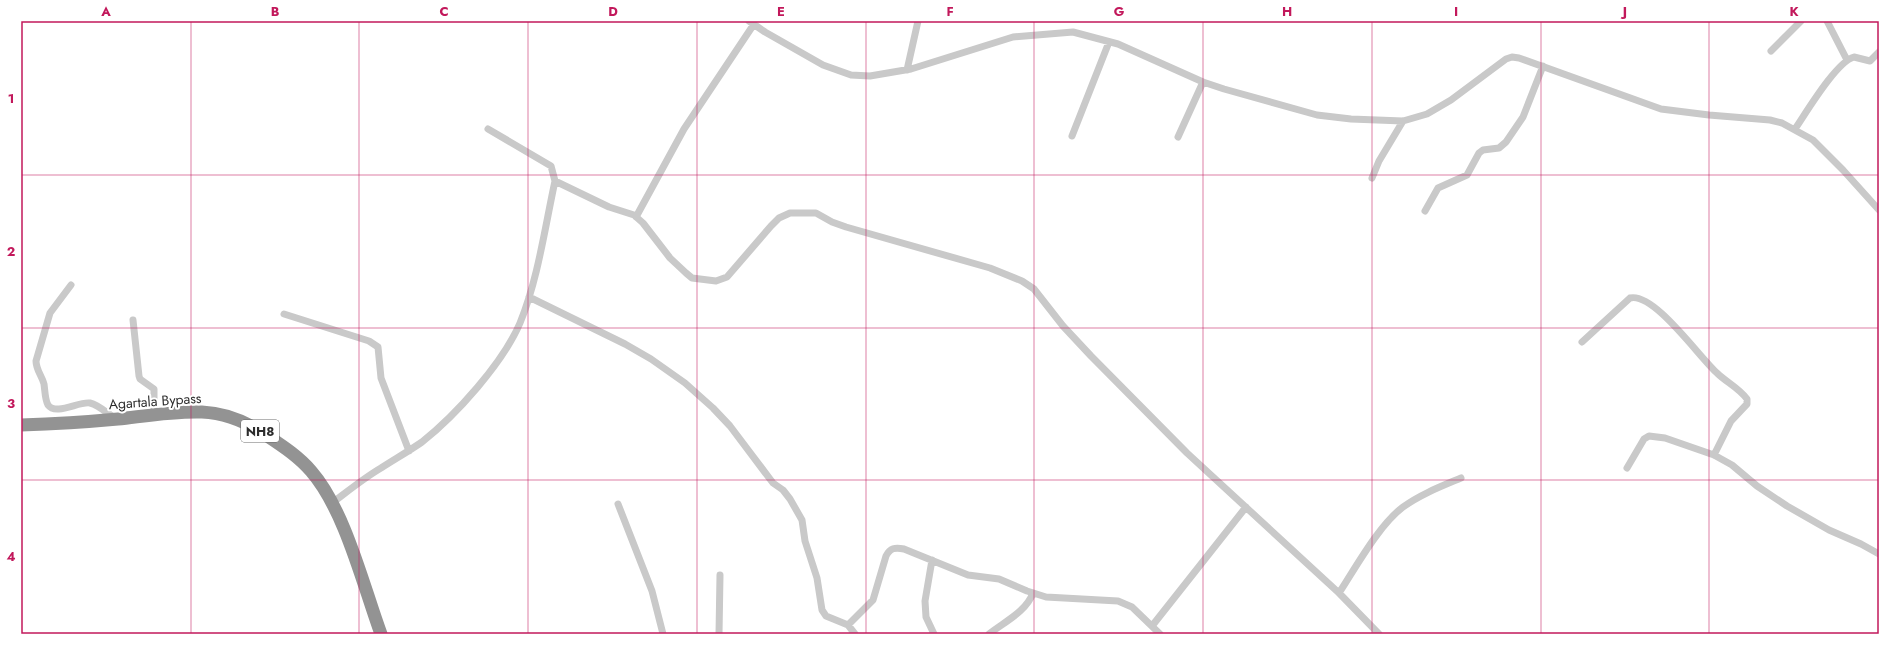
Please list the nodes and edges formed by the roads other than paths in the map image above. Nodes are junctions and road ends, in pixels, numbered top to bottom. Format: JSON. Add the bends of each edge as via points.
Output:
{"nodes":[{"id":1,"x":918,"y":21,"type":"edge"},
{"id":2,"x":1801,"y":21,"type":"edge"},
{"id":3,"x":1827,"y":21,"type":"edge"},
{"id":4,"x":752,"y":23,"type":"edge"},
{"id":5,"x":1109,"y":42,"type":"junction"},
{"id":6,"x":1771,"y":51,"type":"dead end"},
{"id":7,"x":1879,"y":52,"type":"edge"},
{"id":8,"x":1847,"y":60,"type":"junction"},
{"id":9,"x":1543,"y":66,"type":"junction"},
{"id":10,"x":907,"y":70,"type":"junction"},
{"id":11,"x":1203,"y":82,"type":"junction"},
{"id":12,"x":1403,"y":121,"type":"junction"},
{"id":13,"x":488,"y":129,"type":"dead end"},
{"id":14,"x":1795,"y":129,"type":"junction"},
{"id":15,"x":1072,"y":136,"type":"dead end"},
{"id":16,"x":1178,"y":137,"type":"dead end"},
{"id":17,"x":1372,"y":178,"type":"dead end"},
{"id":18,"x":555,"y":181,"type":"junction"},
{"id":19,"x":1879,"y":210,"type":"edge"},
{"id":20,"x":1425,"y":211,"type":"dead end"},
{"id":21,"x":636,"y":217,"type":"junction"},
{"id":22,"x":71,"y":285,"type":"dead end"},
{"id":23,"x":529,"y":297,"type":"junction"},
{"id":24,"x":284,"y":314,"type":"dead end"},
{"id":25,"x":133,"y":320,"type":"dead end"},
{"id":26,"x":1582,"y":342,"type":"dead end"},
{"id":27,"x":154,"y":415,"type":"junction"},
{"id":28,"x":116,"y":419,"type":"junction"},
{"id":29,"x":21,"y":425,"type":"edge"},
{"id":30,"x":409,"y":451,"type":"junction"},
{"id":31,"x":1714,"y":455,"type":"junction"},
{"id":32,"x":1628,"y":468,"type":"dead end"},
{"id":33,"x":1461,"y":478,"type":"dead end"},
{"id":34,"x":332,"y":503,"type":"junction"},
{"id":35,"x":618,"y":504,"type":"dead end"},
{"id":36,"x":1246,"y":507,"type":"junction"},
{"id":37,"x":1879,"y":554,"type":"edge"},
{"id":38,"x":932,"y":560,"type":"junction"},
{"id":39,"x":720,"y":575,"type":"dead end"},
{"id":40,"x":1033,"y":593,"type":"junction"},
{"id":41,"x":1339,"y":593,"type":"junction"},
{"id":42,"x":848,"y":625,"type":"junction"},
{"id":43,"x":1152,"y":626,"type":"junction"},
{"id":44,"x":381,"y":634,"type":"edge"},
{"id":45,"x":663,"y":634,"type":"edge"},
{"id":46,"x":719,"y":634,"type":"edge"},
{"id":47,"x":854,"y":634,"type":"edge"},
{"id":48,"x":934,"y":634,"type":"edge"},
{"id":49,"x":989,"y":634,"type":"edge"},
{"id":50,"x":1160,"y":634,"type":"edge"},
{"id":51,"x":1379,"y":634,"type":"edge"}],
"edges":[{"from":1,"to":10,"type":"street"},
{"from":2,"to":6,"type":"street"},
{"from":3,"to":8,"type":"street"},
{"from":4,"to":10,"type":"street","via":[[816,61],[851,75],[870,76]]},
{"from":4,"to":21,"type":"street","via":[[684,129]]},
{"from":5,"to":10,"type":"street","via":[[1073,32],[1025,35]]},
{"from":5,"to":11,"type":"street","via":[[1133,50]]},
{"from":5,"to":15,"type":"street"},
{"from":7,"to":8,"type":"street","via":[[1870,61],[1854,57]]},
{"from":8,"to":14,"type":"street","via":[[1826,83]]},
{"from":9,"to":12,"type":"street","via":[[1519,58],[1506,59],[1434,110]]},
{"from":9,"to":14,"type":"street","via":[[1661,109],[1770,120]]},
{"from":9,"to":20,"type":"street","via":[[1523,117],[1506,142],[1499,148],[1478,153],[1467,175],[1438,188]]},
{"from":11,"to":12,"type":"street","via":[[1317,115]]},
{"from":11,"to":16,"type":"street"},
{"from":12,"to":17,"type":"street","via":[[1378,161]]},
{"from":13,"to":18,"type":"street","via":[[551,166]]},
{"from":14,"to":19,"type":"street","via":[[1813,140]]},
{"from":18,"to":21,"type":"street"},
{"from":18,"to":23,"type":"street"},
{"from":21,"to":36,"type":"street","via":[[679,267],[692,278],[702,280],[716,281],[727,277],[779,218],[790,213],[803,212],[816,213],[832,222],[990,268],[1022,281],[1034,289],[1091,356],[1187,453]]},
{"from":22,"to":28,"type":"street","via":[[50,313],[36,361],[44,383],[47,403],[55,409],[88,403]]},
{"from":23,"to":30,"type":"street","via":[[511,341],[479,385],[439,427]]},
{"from":23,"to":42,"type":"street","via":[[651,359],[685,383],[713,408],[730,426],[773,483],[790,499],[803,526],[817,578],[822,610],[826,616]]},
{"from":24,"to":30,"type":"street","via":[[369,341],[378,347],[382,378]]},
{"from":25,"to":27,"type":"street","via":[[139,376],[154,389]]},
{"from":26,"to":31,"type":"street","via":[[1630,298],[1635,297],[1645,301],[1674,325],[1708,365],[1748,398],[1747,404],[1728,426]]},
{"from":27,"to":28,"type":"highway","name":"Agartala Bypass","number":"NH8"},
{"from":27,"to":34,"type":"highway","name":"Agartala Bypass","number":"NH8","via":[[204,412],[245,423],[299,459],[315,476]]},
{"from":28,"to":29,"type":"highway","name":"Agartala Bypass","number":"NH8"},
{"from":30,"to":34,"type":"street"},
{"from":31,"to":32,"type":"street","via":[[1664,438],[1649,436]]},
{"from":31,"to":37,"type":"street","via":[[1787,506]]},
{"from":33,"to":41,"type":"street","via":[[1424,494],[1390,518]]},
{"from":34,"to":44,"type":"highway","name":"Agartala Bypass","number":"NH8"},
{"from":35,"to":45,"type":"street","via":[[652,591]]},
{"from":36,"to":41,"type":"street"},
{"from":36,"to":43,"type":"street"},
{"from":38,"to":40,"type":"street","via":[[968,575],[999,579]]},
{"from":38,"to":42,"type":"street","via":[[904,549],[892,549],[886,556],[872,600]]},
{"from":38,"to":48,"type":"street","via":[[926,617]]},
{"from":39,"to":46,"type":"street"},
{"from":40,"to":43,"type":"street","via":[[1058,598],[1118,601],[1132,607]]},
{"from":40,"to":49,"type":"street","via":[[1024,608]]},
{"from":41,"to":51,"type":"street"},
{"from":42,"to":47,"type":"street"},
{"from":43,"to":50,"type":"street"}]}
